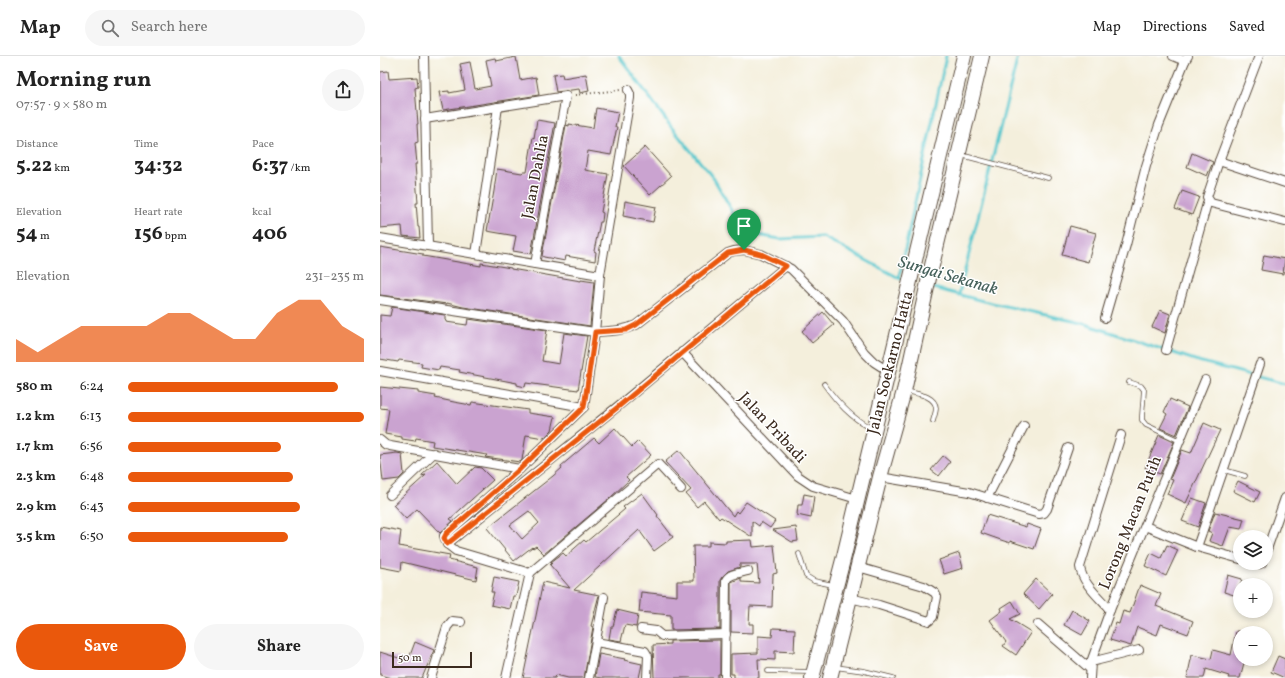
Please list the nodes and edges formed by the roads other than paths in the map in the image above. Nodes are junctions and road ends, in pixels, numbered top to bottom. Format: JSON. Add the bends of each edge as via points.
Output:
{"nodes":[{"id":1,"x":424,"y":56,"type":"edge"},
{"id":2,"x":964,"y":56,"type":"edge"},
{"id":3,"x":982,"y":56,"type":"edge"},
{"id":4,"x":1173,"y":56,"type":"edge"},
{"id":5,"x":1259,"y":56,"type":"edge"},
{"id":6,"x":1187,"y":59,"type":"edge"},
{"id":7,"x":628,"y":90,"type":"road end"},
{"id":8,"x":498,"y":107,"type":"junction"},
{"id":9,"x":425,"y":120,"type":"junction"},
{"id":10,"x":959,"y":154,"type":"junction"},
{"id":11,"x":1219,"y":161,"type":"junction"},
{"id":12,"x":1048,"y":178,"type":"dead end"},
{"id":13,"x":1285,"y":183,"type":"edge"},
{"id":14,"x":1208,"y":200,"type":"junction"},
{"id":15,"x":1285,"y":222,"type":"edge"},
{"id":16,"x":380,"y":238,"type":"edge"},
{"id":17,"x":428,"y":246,"type":"junction"},
{"id":18,"x":476,"y":254,"type":"junction"},
{"id":19,"x":535,"y":264,"type":"junction"},
{"id":20,"x":786,"y":266,"type":"junction"},
{"id":21,"x":600,"y":275,"type":"junction"},
{"id":22,"x":380,"y":300,"type":"edge"},
{"id":23,"x":1105,"y":318,"type":"dead end"},
{"id":24,"x":595,"y":332,"type":"junction"},
{"id":25,"x":1166,"y":350,"type":"dead end"},
{"id":26,"x":682,"y":352,"type":"junction"},
{"id":27,"x":1259,"y":366,"type":"dead end"},
{"id":28,"x":380,"y":371,"type":"edge"},
{"id":29,"x":888,"y":371,"type":"junction"},
{"id":30,"x":1205,"y":380,"type":"dead end"},
{"id":31,"x":1129,"y":382,"type":"dead end"},
{"id":32,"x":824,"y":384,"type":"dead end"},
{"id":33,"x":904,"y":391,"type":"junction"},
{"id":34,"x":584,"y":407,"type":"junction"},
{"id":35,"x":933,"y":421,"type":"dead end"},
{"id":36,"x":1024,"y":426,"type":"dead end"},
{"id":37,"x":874,"y":429,"type":"junction"},
{"id":38,"x":1121,"y":435,"type":"dead end"},
{"id":39,"x":380,"y":440,"type":"edge"},
{"id":40,"x":1180,"y":441,"type":"junction"},
{"id":41,"x":1068,"y":448,"type":"dead end"},
{"id":42,"x":434,"y":453,"type":"junction"},
{"id":43,"x":520,"y":469,"type":"junction"},
{"id":44,"x":1224,"y":470,"type":"junction"},
{"id":45,"x":1245,"y":476,"type":"dead end"},
{"id":46,"x":880,"y":477,"type":"junction"},
{"id":47,"x":681,"y":489,"type":"dead end"},
{"id":48,"x":390,"y":495,"type":"dead end"},
{"id":49,"x":987,"y":498,"type":"junction"},
{"id":50,"x":1285,"y":498,"type":"edge"},
{"id":51,"x":857,"y":499,"type":"junction"},
{"id":52,"x":1145,"y":526,"type":"junction"},
{"id":53,"x":1273,"y":532,"type":"edge"},
{"id":54,"x":447,"y":544,"type":"junction"},
{"id":55,"x":1197,"y":547,"type":"junction"},
{"id":56,"x":799,"y":554,"type":"dead end"},
{"id":57,"x":1233,"y":557,"type":"edge"},
{"id":58,"x":858,"y":567,"type":"junction"},
{"id":59,"x":748,"y":571,"type":"dead end"},
{"id":60,"x":530,"y":573,"type":"junction"},
{"id":61,"x":836,"y":585,"type":"junction"},
{"id":62,"x":604,"y":597,"type":"dead end"},
{"id":63,"x":850,"y":598,"type":"junction"},
{"id":64,"x":1110,"y":610,"type":"junction"},
{"id":65,"x":461,"y":622,"type":"dead end"},
{"id":66,"x":1038,"y":624,"type":"dead end"},
{"id":67,"x":641,"y":629,"type":"dead end"},
{"id":68,"x":726,"y":634,"type":"junction"},
{"id":69,"x":596,"y":642,"type":"junction"},
{"id":70,"x":1139,"y":650,"type":"dead end"},
{"id":71,"x":1090,"y":670,"type":"edge"},
{"id":72,"x":768,"y":671,"type":"dead end"},
{"id":73,"x":831,"y":673,"type":"edge"},
{"id":74,"x":813,"y":675,"type":"edge"},
{"id":75,"x":431,"y":678,"type":"edge"},
{"id":76,"x":506,"y":678,"type":"edge"},
{"id":77,"x":589,"y":678,"type":"edge"},
{"id":78,"x":647,"y":678,"type":"edge"},
{"id":79,"x":725,"y":678,"type":"edge"},
{"id":80,"x":893,"y":678,"type":"edge"}],
"edges":[{"from":1,"to":9,"type":"street"},
{"from":2,"to":29,"type":"highway","name":"Jalan Soekarno Hatta"},
{"from":3,"to":10,"type":"highway","name":"Jalan Soekarno Hatta"},
{"from":4,"to":6,"type":"street"},
{"from":5,"to":11,"type":"street"},
{"from":6,"to":23,"type":"street","via":[[1159,125],[1146,166]]},
{"from":7,"to":21,"type":"street","via":[[630,98]]},
{"from":8,"to":9,"type":"street"},
{"from":8,"to":18,"type":"street"},
{"from":8,"to":19,"type":"street","name":"Jalan Dahlia","via":[[566,96]]},
{"from":9,"to":17,"type":"street"},
{"from":10,"to":12,"type":"lane"},
{"from":10,"to":33,"type":"highway","name":"Jalan Soekarno Hatta"},
{"from":11,"to":13,"type":"street"},
{"from":11,"to":14,"type":"street"},
{"from":14,"to":15,"type":"street","via":[[1211,203]]},
{"from":14,"to":25,"type":"street"},
{"from":16,"to":17,"type":"street"},
{"from":17,"to":18,"type":"street"},
{"from":18,"to":19,"type":"street"},
{"from":19,"to":21,"type":"street"},
{"from":20,"to":24,"type":"street","via":[[761,254],[744,250],[734,251],[722,257],[636,325],[626,330]]},
{"from":20,"to":26,"type":"street"},
{"from":20,"to":29,"type":"street","via":[[843,321],[864,352]]},
{"from":21,"to":24,"type":"street"},
{"from":22,"to":24,"type":"street"},
{"from":24,"to":34,"type":"street"},
{"from":26,"to":51,"type":"street","name":"Jalan Pribadi","via":[[798,476],[813,486]]},
{"from":26,"to":54,"type":"street","via":[[618,407]]},
{"from":27,"to":44,"type":"street"},
{"from":28,"to":34,"type":"street"},
{"from":29,"to":37,"type":"highway","name":"Jalan Soekarno Hatta"},
{"from":30,"to":40,"type":"street","name":"Lorong Macan Putih"},
{"from":31,"to":40,"type":"lane","via":[[1141,386],[1144,390],[1142,420],[1146,425]]},
{"from":32,"to":37,"type":"lane","via":[[850,415]]},
{"from":33,"to":35,"type":"lane","via":[[933,401],[936,408]]},
{"from":33,"to":46,"type":"highway","name":"Jalan Soekarno Hatta"},
{"from":34,"to":43,"type":"street"},
{"from":36,"to":49,"type":"street"},
{"from":37,"to":51,"type":"highway","name":"Jalan Soekarno Hatta"},
{"from":38,"to":64,"type":"street","via":[[1080,567],[1086,581]]},
{"from":39,"to":42,"type":"street","via":[[390,446]]},
{"from":40,"to":52,"type":"street","name":"Lorong Macan Putih"},
{"from":41,"to":49,"type":"street","via":[[1044,513],[1039,514]]},
{"from":42,"to":43,"type":"street"},
{"from":42,"to":48,"type":"street"},
{"from":43,"to":54,"type":"street","via":[[446,534],[444,538]]},
{"from":44,"to":45,"type":"lane"},
{"from":44,"to":55,"type":"street"},
{"from":46,"to":49,"type":"street","via":[[969,492]]},
{"from":46,"to":58,"type":"highway","name":"Jalan Soekarno Hatta"},
{"from":47,"to":60,"type":"street","via":[[658,464]]},
{"from":50,"to":53,"type":"street"},
{"from":51,"to":61,"type":"highway","name":"Jalan Soekarno Hatta"},
{"from":52,"to":55,"type":"street"},
{"from":52,"to":64,"type":"street","name":"Lorong Macan Putih"},
{"from":54,"to":60,"type":"street","via":[[456,551]]},
{"from":55,"to":57,"type":"street"},
{"from":56,"to":61,"type":"lane","via":[[806,576],[814,581]]},
{"from":58,"to":63,"type":"highway","name":"Jalan Soekarno Hatta"},
{"from":58,"to":63,"type":"street","via":[[924,586],[935,593],[937,597],[933,617],[929,621]]},
{"from":59,"to":68,"type":"street","via":[[726,579]]},
{"from":60,"to":76,"type":"street"},
{"from":61,"to":74,"type":"highway","name":"Jalan Soekarno Hatta"},
{"from":62,"to":69,"type":"street"},
{"from":63,"to":73,"type":"highway","name":"Jalan Soekarno Hatta"},
{"from":64,"to":71,"type":"street","name":"Lorong Macan Putih"},
{"from":65,"to":75,"type":"street","via":[[452,621],[447,626]]},
{"from":66,"to":71,"type":"street"},
{"from":67,"to":68,"type":"street","via":[[656,631],[662,636]]},
{"from":68,"to":79,"type":"street"},
{"from":69,"to":77,"type":"street"},
{"from":69,"to":78,"type":"street","via":[[645,651],[648,656]]},
{"from":70,"to":71,"type":"street"},
{"from":72,"to":74,"type":"lane"},
{"from":73,"to":80,"type":"lane","via":[[864,671]]}]}
